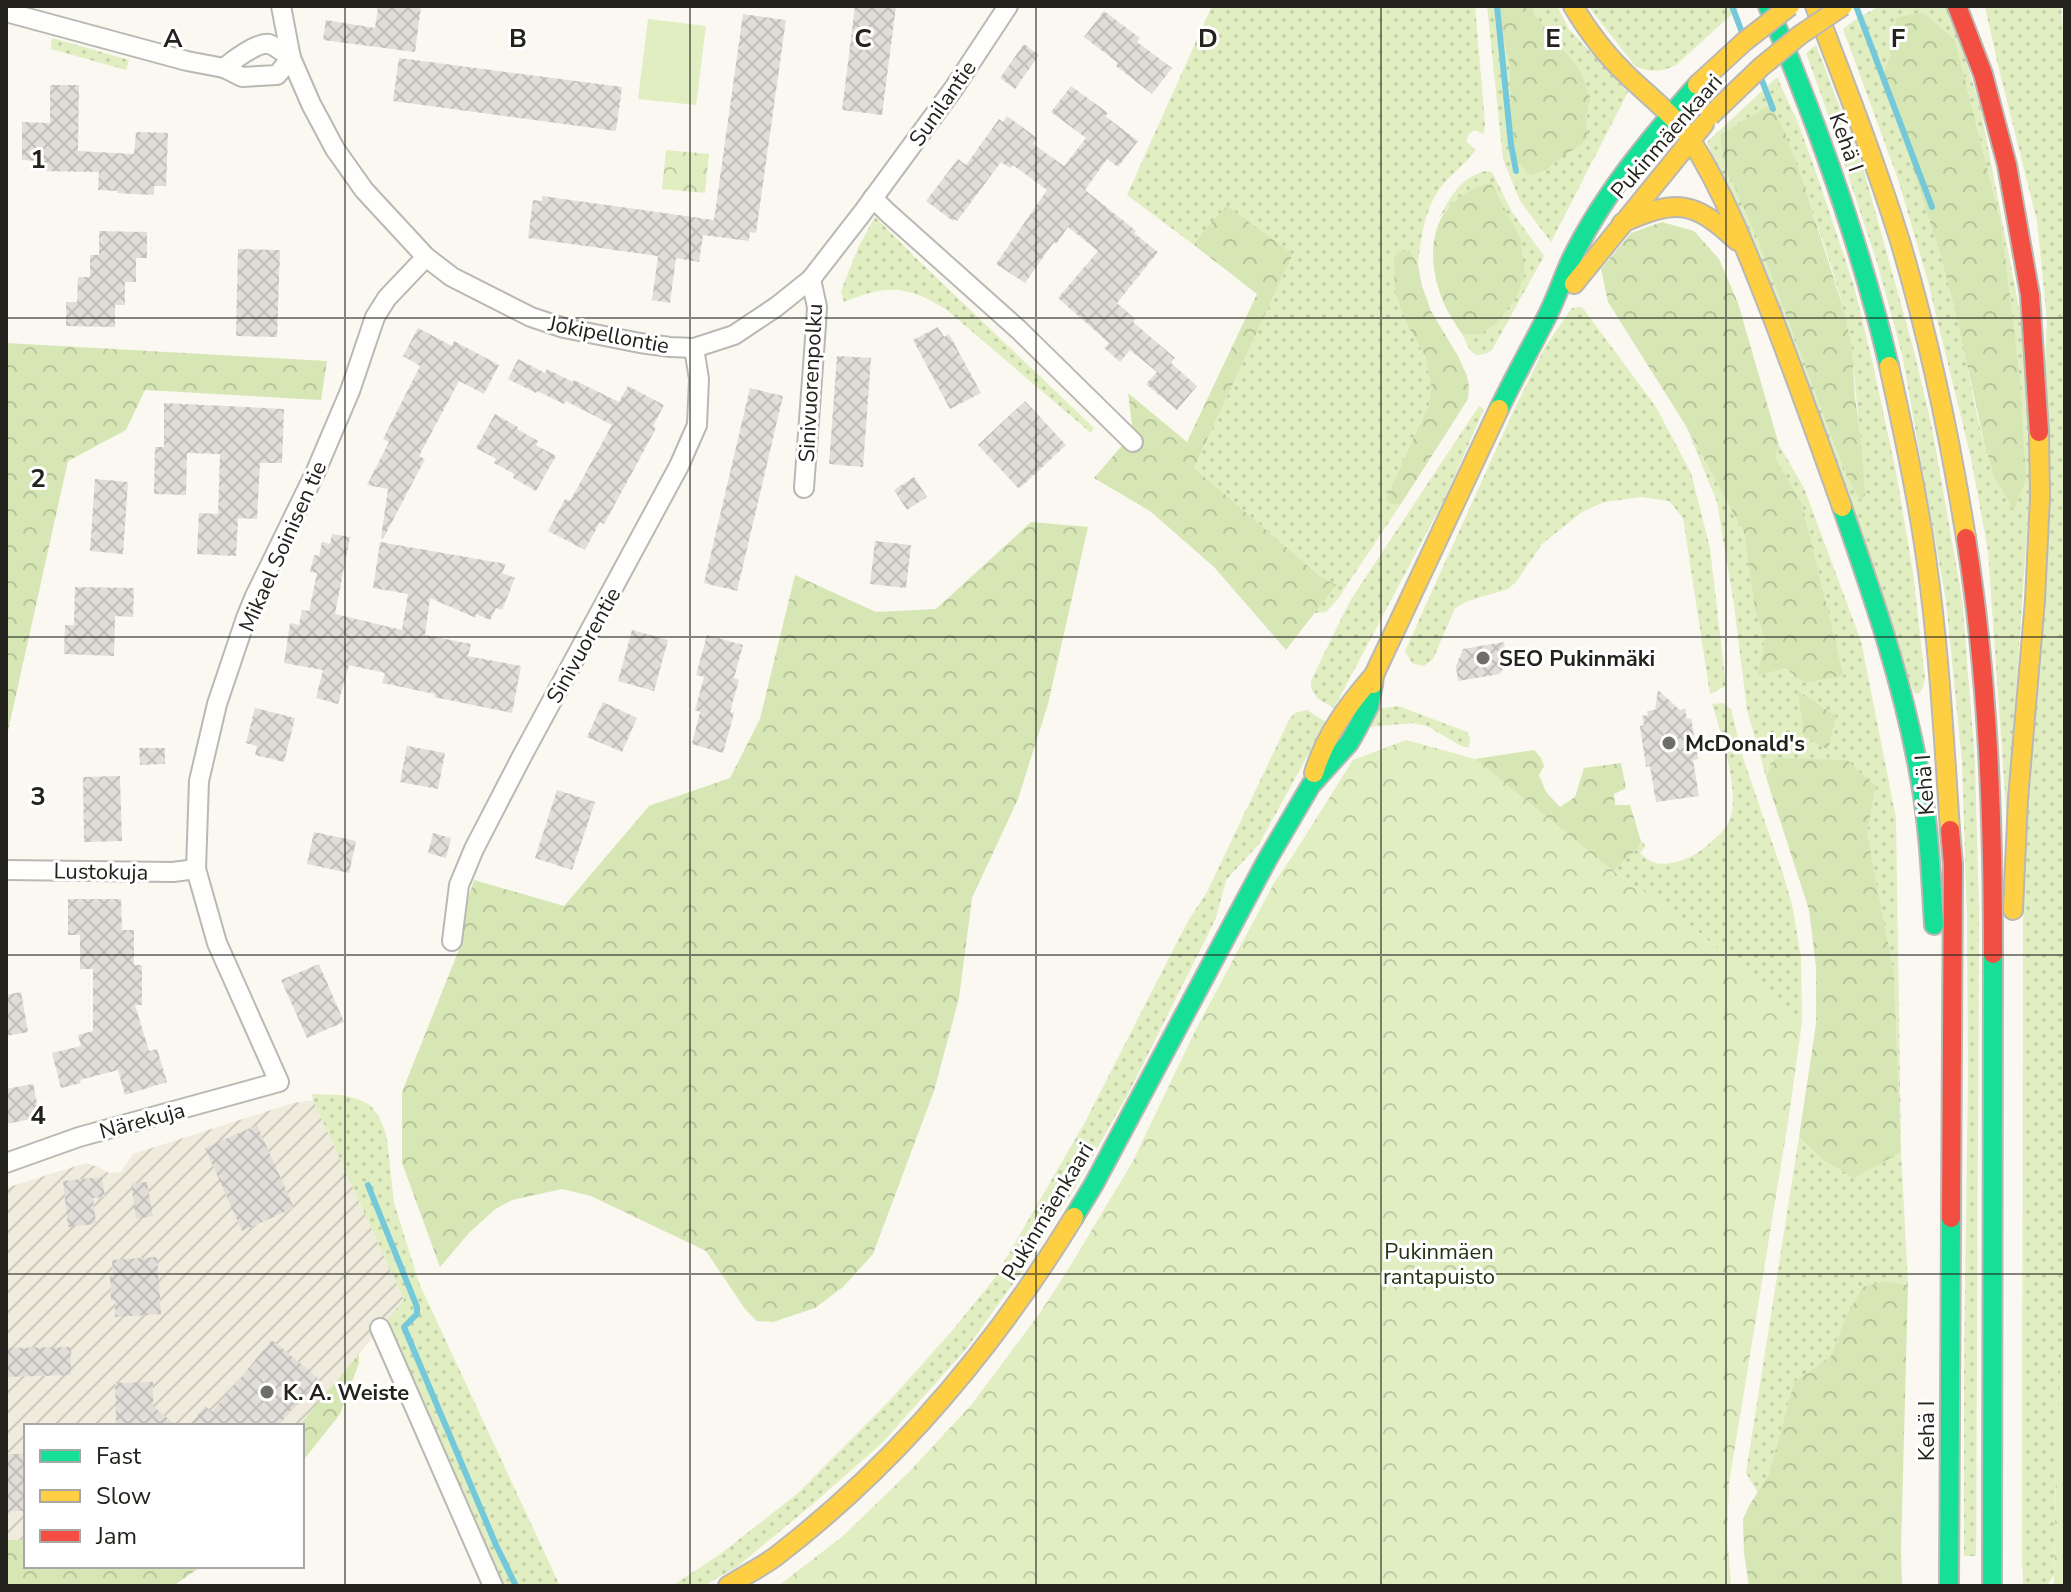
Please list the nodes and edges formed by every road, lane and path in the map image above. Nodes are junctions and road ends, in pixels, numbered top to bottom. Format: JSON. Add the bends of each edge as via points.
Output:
{"nodes":[{"id":1,"x":281,"y":6,"type":"edge"},
{"id":2,"x":1008,"y":6,"type":"edge"},
{"id":3,"x":1573,"y":6,"type":"edge"},
{"id":4,"x":1768,"y":6,"type":"edge"},
{"id":5,"x":1790,"y":6,"type":"edge"},
{"id":6,"x":1815,"y":6,"type":"edge"},
{"id":7,"x":1843,"y":6,"type":"edge"},
{"id":8,"x":1957,"y":6,"type":"edge"},
{"id":9,"x":1972,"y":6,"type":"edge"},
{"id":10,"x":6,"y":12,"type":"edge"},
{"id":11,"x":291,"y":58,"type":"junction"},
{"id":12,"x":224,"y":68,"type":"junction"},
{"id":13,"x":1983,"y":74,"type":"junction"},
{"id":14,"x":1671,"y":114,"type":"junction"},
{"id":15,"x":1691,"y":140,"type":"junction"},
{"id":16,"x":873,"y":198,"type":"junction"},
{"id":17,"x":1622,"y":223,"type":"junction"},
{"id":18,"x":1746,"y":248,"type":"junction"},
{"id":19,"x":426,"y":257,"type":"junction"},
{"id":20,"x":811,"y":279,"type":"junction"},
{"id":21,"x":1546,"y":319,"type":"junction"},
{"id":22,"x":694,"y":348,"type":"junction"},
{"id":23,"x":1133,"y":442,"type":"dead end"},
{"id":24,"x":804,"y":488,"type":"dead end"},
{"id":25,"x":196,"y":869,"type":"junction"},
{"id":26,"x":6,"y":870,"type":"edge"},
{"id":27,"x":2013,"y":929,"type":"dead end"},
{"id":28,"x":452,"y":941,"type":"dead end"},
{"id":29,"x":2012,"y":1050,"type":"dead end"},
{"id":30,"x":279,"y":1082,"type":"joint"},
{"id":31,"x":1953,"y":1092,"type":"junction"},
{"id":32,"x":1994,"y":1152,"type":"junction"},
{"id":33,"x":6,"y":1163,"type":"edge"},
{"id":34,"x":380,"y":1328,"type":"dead end"},
{"id":35,"x":493,"y":1586,"type":"edge"},
{"id":36,"x":728,"y":1586,"type":"edge"},
{"id":37,"x":1949,"y":1586,"type":"edge"},
{"id":38,"x":1992,"y":1586,"type":"edge"}],
"edges":[{"from":1,"to":11,"type":"street","name":"Jokipellontie"},
{"from":2,"to":16,"type":"street","name":"Sunilantie"},
{"from":3,"to":14,"type":"main road","via":[[1615,64]]},
{"from":4,"to":31,"type":"main road","name":"Kehä I","via":[[1849,222],[1908,449],[1940,684],[1952,850]]},
{"from":5,"to":14,"type":"main road","name":"Pukinmäenkaari","bridge":true,"via":[[1745,41]]},
{"from":6,"to":32,"type":"main road","name":"Kehä I","via":[[1900,242],[1952,452],[1973,582],[1993,870]]},
{"from":7,"to":15,"type":"main road","name":"Pukinmäenkaari","bridge":true,"via":[[1761,67]]},
{"from":8,"to":13,"type":"main road"},
{"from":9,"to":13,"type":"main road"},
{"from":10,"to":12,"type":"street"},
{"from":11,"to":12,"type":"street","via":[[277,75],[267,77],[242,77]]},
{"from":11,"to":12,"type":"street","via":[[269,44],[261,45]]},
{"from":11,"to":19,"type":"street","name":"Jokipellontie","via":[[348,169]]},
{"from":13,"to":27,"type":"main road","via":[[2007,165],[2030,295],[2039,411],[2035,600]]},
{"from":14,"to":15,"type":"main road"},
{"from":14,"to":21,"type":"main road","name":"Pukinmäenkaari","via":[[1602,207],[1572,258]]},
{"from":15,"to":17,"type":"main road","name":"Pukinmäenkaari"},
{"from":15,"to":18,"type":"main road"},
{"from":16,"to":20,"type":"street","name":"Jokipellontie"},
{"from":16,"to":23,"type":"street"},
{"from":17,"to":18,"type":"main road","via":[[1666,206],[1684,206],[1708,215]]},
{"from":17,"to":21,"type":"main road","name":"Pukinmäenkaari"},
{"from":18,"to":31,"type":"main road","via":[[1844,512],[1917,759]]},
{"from":19,"to":22,"type":"street","name":"Jokipellontie","via":[[452,277],[531,317],[640,343]]},
{"from":19,"to":25,"type":"street","name":"Mikael Soinisen tie","via":[[375,317],[326,449],[246,618],[206,742]]},
{"from":20,"to":22,"type":"street","name":"Jokipellontie","via":[[734,335]]},
{"from":20,"to":24,"type":"street","name":"Sinivuorenpolku","via":[[817,307]]},
{"from":21,"to":36,"type":"main road","name":"Pukinmäenkaari","via":[[1374,675],[1369,706],[1349,743],[1311,785],[1053,1251],[926,1417],[834,1507],[773,1558]]},
{"from":22,"to":28,"type":"street","name":"Sinivuorentie","via":[[697,425],[474,849],[459,885]]},
{"from":25,"to":26,"type":"street","name":"Lustokuja"},
{"from":25,"to":30,"type":"street","name":"Mikael Soinisen tie","via":[[217,943]]},
{"from":29,"to":32,"type":"main road"},
{"from":30,"to":33,"type":"street","name":"Närekuja","via":[[79,1137]]},
{"from":31,"to":37,"type":"main road","name":"Kehä I"},
{"from":32,"to":38,"type":"main road","name":"Kehä I"},
{"from":34,"to":35,"type":"street"}]}
